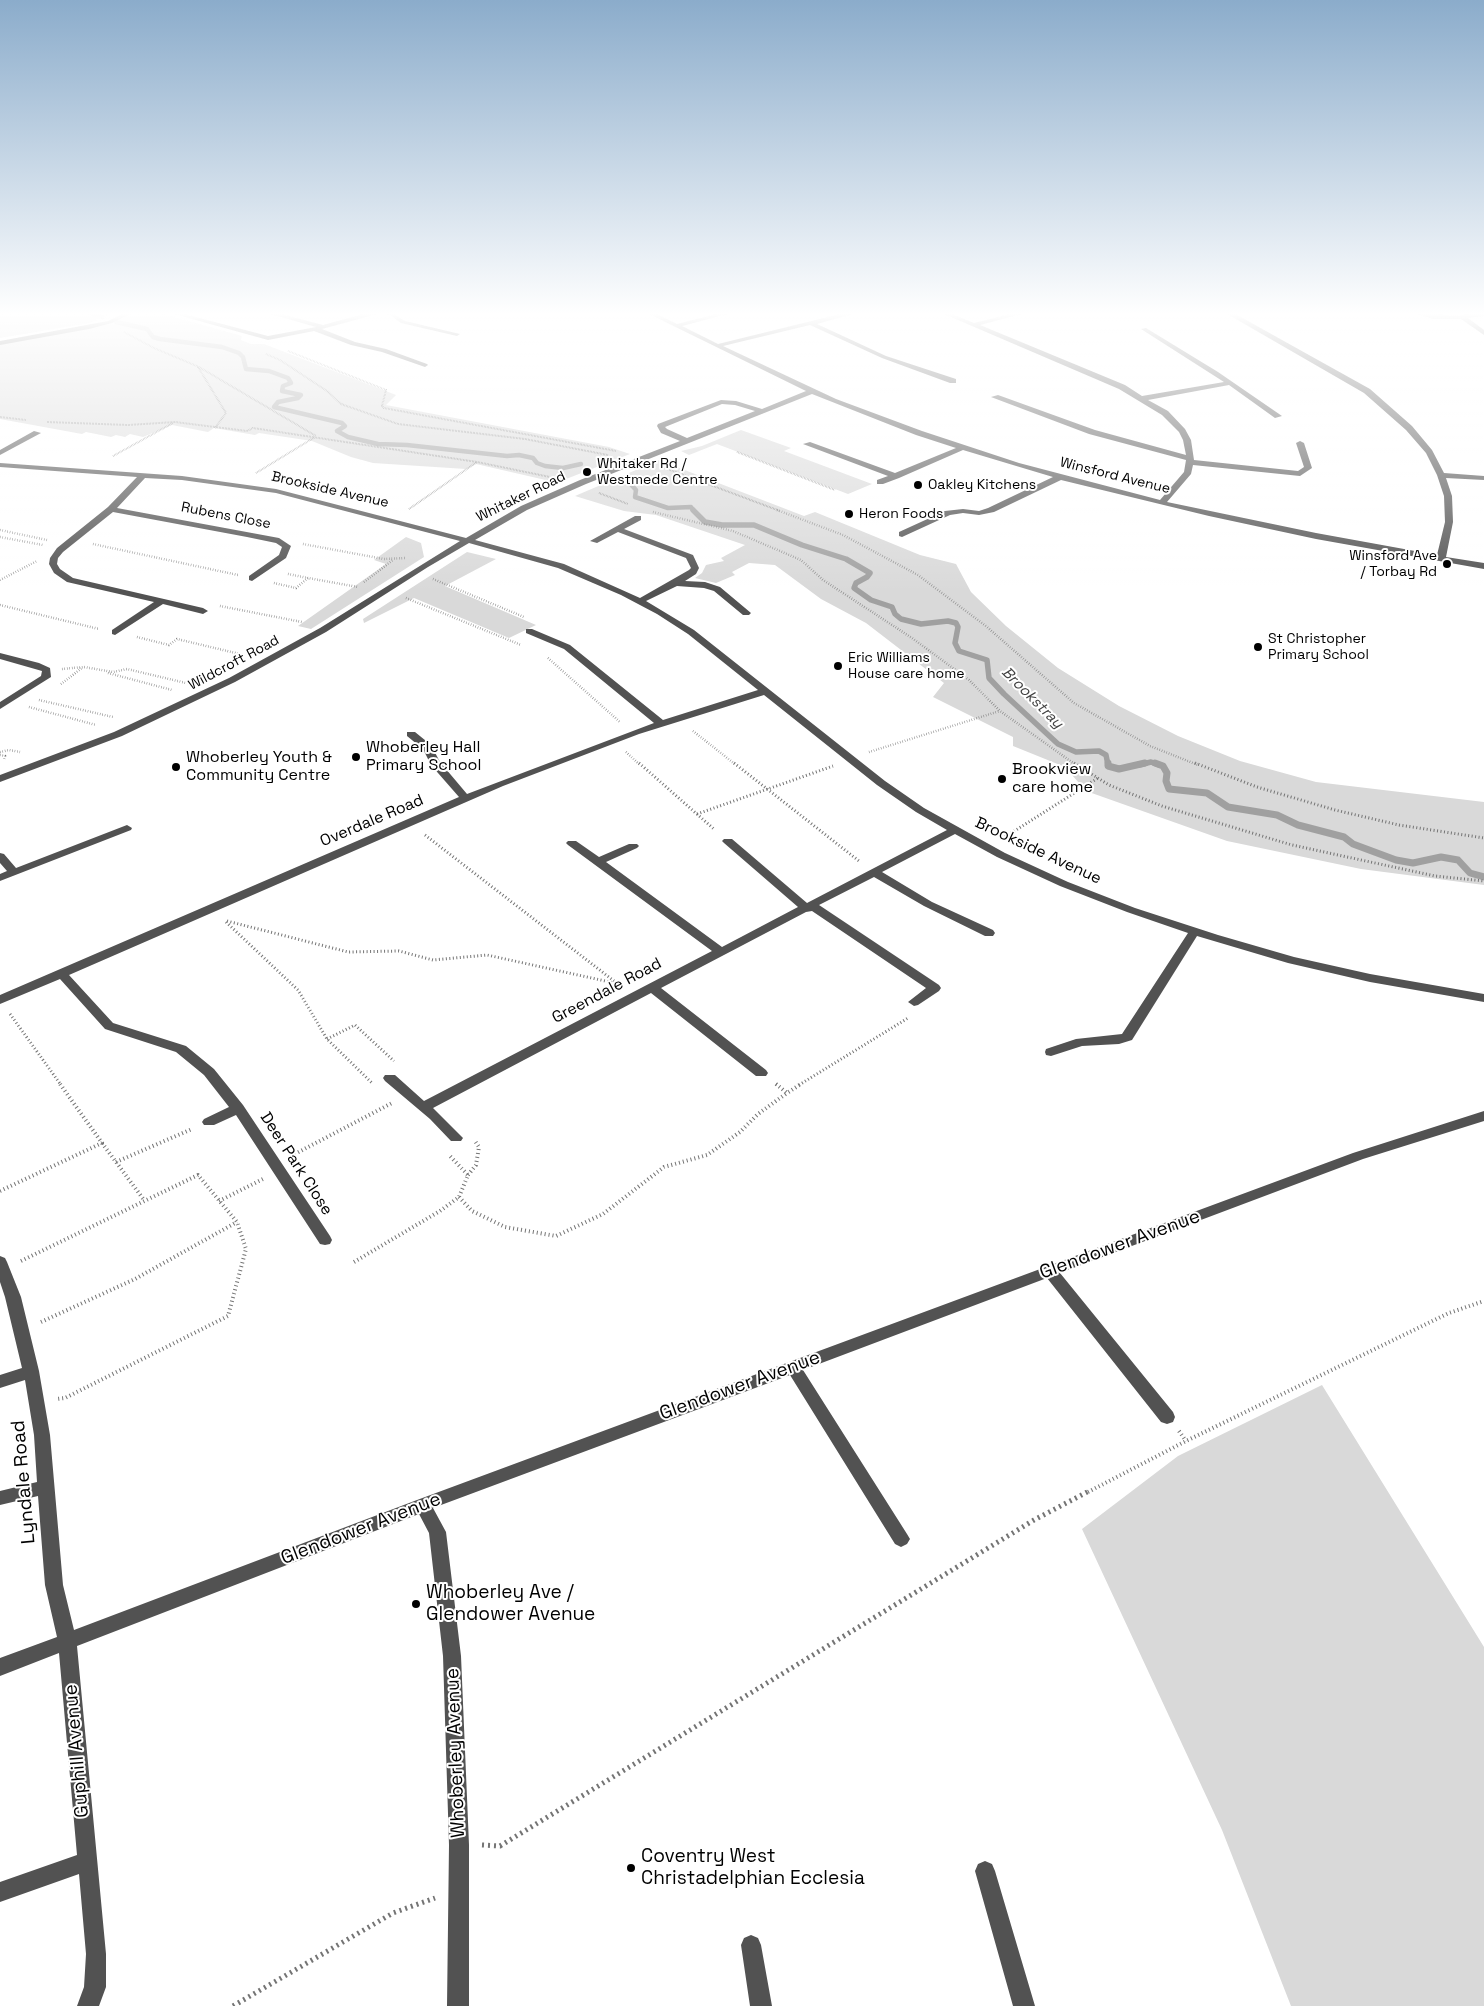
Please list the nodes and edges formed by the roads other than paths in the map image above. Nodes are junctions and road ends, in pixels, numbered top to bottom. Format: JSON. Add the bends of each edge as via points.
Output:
{"nodes":[{"id":1,"x":714,"y":405,"type":"edge"},
{"id":2,"x":744,"y":405,"type":"edge"},
{"id":3,"x":779,"y":405,"type":"edge"},
{"id":4,"x":844,"y":405,"type":"edge"},
{"id":5,"x":1016,"y":405,"type":"edge"},
{"id":6,"x":1153,"y":405,"type":"edge"},
{"id":7,"x":1261,"y":405,"type":"edge"},
{"id":8,"x":1385,"y":405,"type":"edge"},
{"id":9,"x":762,"y":411,"type":"junction"},
{"id":10,"x":1278,"y":416,"type":"dead end"},
{"id":11,"x":37,"y":433,"type":"dead end"},
{"id":12,"x":687,"y":441,"type":"junction"},
{"id":13,"x":1300,"y":443,"type":"dead end"},
{"id":14,"x":808,"y":444,"type":"dead end"},
{"id":15,"x":962,"y":448,"type":"junction"},
{"id":16,"x":0,"y":453,"type":"edge"},
{"id":17,"x":1190,"y":461,"type":"junction"},
{"id":18,"x":0,"y":465,"type":"edge"},
{"id":19,"x":142,"y":475,"type":"junction"},
{"id":20,"x":1441,"y":475,"type":"junction"},
{"id":21,"x":896,"y":476,"type":"junction"},
{"id":22,"x":1060,"y":477,"type":"junction"},
{"id":23,"x":1484,"y":478,"type":"edge"},
{"id":24,"x":880,"y":482,"type":"dead end"},
{"id":25,"x":1162,"y":503,"type":"junction"},
{"id":26,"x":110,"y":509,"type":"junction"},
{"id":27,"x":638,"y":518,"type":"dead end"},
{"id":28,"x":617,"y":529,"type":"junction"},
{"id":29,"x":902,"y":534,"type":"dead end"},
{"id":30,"x":466,"y":540,"type":"junction"},
{"id":31,"x":594,"y":541,"type":"dead end"},
{"id":32,"x":1441,"y":558,"type":"junction"},
{"id":33,"x":1484,"y":566,"type":"edge"},
{"id":34,"x":252,"y":578,"type":"dead end"},
{"id":35,"x":676,"y":583,"type":"junction"},
{"id":36,"x":640,"y":601,"type":"junction"},
{"id":37,"x":161,"y":602,"type":"junction"},
{"id":38,"x":203,"y":611,"type":"road end"},
{"id":39,"x":746,"y":613,"type":"dead end"},
{"id":40,"x":529,"y":631,"type":"road end"},
{"id":41,"x":114,"y":632,"type":"dead end"},
{"id":42,"x":0,"y":656,"type":"edge"},
{"id":43,"x":765,"y":691,"type":"junction"},
{"id":44,"x":0,"y":706,"type":"edge"},
{"id":45,"x":662,"y":723,"type":"junction"},
{"id":46,"x":411,"y":734,"type":"dead end"},
{"id":47,"x":0,"y":779,"type":"edge"},
{"id":48,"x":465,"y":798,"type":"junction"},
{"id":49,"x":127,"y":828,"type":"dead end"},
{"id":50,"x":955,"y":830,"type":"junction"},
{"id":51,"x":728,"y":842,"type":"road end"},
{"id":52,"x":572,"y":843,"type":"dead end"},
{"id":53,"x":633,"y":846,"type":"dead end"},
{"id":54,"x":0,"y":856,"type":"edge"},
{"id":55,"x":597,"y":862,"type":"junction"},
{"id":56,"x":875,"y":872,"type":"junction"},
{"id":57,"x":15,"y":873,"type":"junction"},
{"id":58,"x":0,"y":878,"type":"edge"},
{"id":59,"x":810,"y":907,"type":"junction"},
{"id":60,"x":1195,"y":931,"type":"junction"},
{"id":61,"x":989,"y":934,"type":"dead end"},
{"id":62,"x":721,"y":952,"type":"junction"},
{"id":63,"x":61,"y":973,"type":"junction"},
{"id":64,"x":652,"y":987,"type":"junction"},
{"id":65,"x":1483,"y":1000,"type":"edge"},
{"id":66,"x":914,"y":1002,"type":"road end"},
{"id":67,"x":3,"y":1004,"type":"edge"},
{"id":68,"x":1051,"y":1052,"type":"dead end"},
{"id":69,"x":762,"y":1073,"type":"road end"},
{"id":70,"x":390,"y":1078,"type":"road end"},
{"id":71,"x":423,"y":1107,"type":"junction"},
{"id":72,"x":238,"y":1108,"type":"junction"},
{"id":73,"x":1484,"y":1116,"type":"edge"},
{"id":74,"x":209,"y":1122,"type":"road end"},
{"id":75,"x":456,"y":1138,"type":"dead end"},
{"id":76,"x":325,"y":1240,"type":"dead end"},
{"id":77,"x":1,"y":1265,"type":"edge"},
{"id":78,"x":1050,"y":1271,"type":"junction"},
{"id":79,"x":793,"y":1367,"type":"junction"},
{"id":80,"x":32,"y":1371,"type":"junction"},
{"id":81,"x":0,"y":1382,"type":"edge"},
{"id":82,"x":1167,"y":1417,"type":"dead end"},
{"id":83,"x":46,"y":1487,"type":"junction"},
{"id":84,"x":0,"y":1498,"type":"edge"},
{"id":85,"x":423,"y":1505,"type":"junction"},
{"id":86,"x":901,"y":1539,"type":"dead end"},
{"id":87,"x":67,"y":1641,"type":"junction"},
{"id":88,"x":0,"y":1667,"type":"edge"},
{"id":89,"x":87,"y":1861,"type":"junction"},
{"id":90,"x":985,"y":1871,"type":"dead end"},
{"id":91,"x":0,"y":1892,"type":"edge"},
{"id":92,"x":752,"y":1945,"type":"dead end"},
{"id":93,"x":88,"y":2006,"type":"edge"},
{"id":94,"x":458,"y":2006,"type":"edge"},
{"id":95,"x":761,"y":2006,"type":"edge"},
{"id":96,"x":1024,"y":2006,"type":"edge"}],
"edges":[{"from":1,"to":12,"type":"street","via":[[661,426],[664,431]]},
{"from":2,"to":9,"type":"street"},
{"from":3,"to":9,"type":"street","name":"Whitaker Road"},
{"from":4,"to":15,"type":"street","name":"Winsford Avenue"},
{"from":5,"to":17,"type":"street","via":[[1092,432]]},
{"from":6,"to":17,"type":"street","via":[[1182,431],[1187,440]]},
{"from":7,"to":10,"type":"street"},
{"from":8,"to":20,"type":"street","via":[[1421,441]]},
{"from":9,"to":12,"type":"street","name":"Whitaker Road"},
{"from":11,"to":16,"type":"street"},
{"from":12,"to":30,"type":"street","name":"Whitaker Road","via":[[576,484]]},
{"from":13,"to":17,"type":"street","via":[[1308,468],[1300,474]]},
{"from":14,"to":21,"type":"street"},
{"from":15,"to":21,"type":"street"},
{"from":15,"to":22,"type":"street","name":"Winsford Avenue"},
{"from":17,"to":25,"type":"street","via":[[1188,472]]},
{"from":18,"to":19,"type":"street","name":"Brookside Avenue"},
{"from":19,"to":26,"type":"street"},
{"from":19,"to":30,"type":"street","name":"Brookside Avenue","via":[[236,485],[313,499]]},
{"from":20,"to":23,"type":"street"},
{"from":20,"to":32,"type":"street","via":[[1450,515]]},
{"from":21,"to":24,"type":"street"},
{"from":22,"to":25,"type":"street","name":"Winsford Avenue"},
{"from":22,"to":29,"type":"street","via":[[991,510],[948,513]]},
{"from":25,"to":32,"type":"street","name":"Winsford Avenue","via":[[1316,536]]},
{"from":26,"to":34,"type":"street","name":"Rubens Close","via":[[279,541],[287,546],[283,556]]},
{"from":26,"to":37,"type":"street","via":[[54,558],[56,571],[70,580]]},
{"from":27,"to":28,"type":"street"},
{"from":28,"to":31,"type":"street"},
{"from":28,"to":35,"type":"street","via":[[690,557],[695,568]]},
{"from":30,"to":36,"type":"street","name":"Brookside Avenue","via":[[562,566]]},
{"from":30,"to":47,"type":"street","name":"Wildcroft Road","via":[[326,628],[215,689],[118,734]]},
{"from":32,"to":33,"type":"street","name":"Winsford Avenue"},
{"from":35,"to":36,"type":"street"},
{"from":35,"to":39,"type":"street","via":[[716,589]]},
{"from":36,"to":43,"type":"street","name":"Brookside Avenue","via":[[691,632]]},
{"from":37,"to":38,"type":"street"},
{"from":37,"to":41,"type":"street"},
{"from":40,"to":45,"type":"street","via":[[567,647]]},
{"from":42,"to":44,"type":"street","via":[[47,670],[46,677]]},
{"from":43,"to":45,"type":"street","name":"Overdale Road"},
{"from":43,"to":50,"type":"street","name":"Brookside Avenue","via":[[881,783]]},
{"from":45,"to":48,"type":"street","name":"Overdale Road"},
{"from":46,"to":48,"type":"street","via":[[427,747],[435,762]]},
{"from":48,"to":63,"type":"street","name":"Overdale Road"},
{"from":49,"to":57,"type":"street"},
{"from":50,"to":56,"type":"street","name":"Greendale Road"},
{"from":50,"to":60,"type":"street","name":"Brookside Avenue","via":[[1064,884]]},
{"from":51,"to":59,"type":"street"},
{"from":52,"to":55,"type":"street"},
{"from":53,"to":55,"type":"street"},
{"from":54,"to":57,"type":"street"},
{"from":55,"to":62,"type":"street"},
{"from":56,"to":59,"type":"street","name":"Greendale Road"},
{"from":56,"to":61,"type":"street","via":[[920,900]]},
{"from":57,"to":58,"type":"street"},
{"from":59,"to":62,"type":"street","name":"Greendale Road"},
{"from":59,"to":66,"type":"street","via":[[935,988]]},
{"from":60,"to":65,"type":"street","name":"Brookside Avenue","via":[[1292,960]]},
{"from":60,"to":68,"type":"street","via":[[1127,1036],[1119,1040],[1081,1042]]},
{"from":62,"to":64,"type":"street","name":"Greendale Road"},
{"from":63,"to":67,"type":"street","name":"Overdale Road"},
{"from":63,"to":72,"type":"street","name":"Deer Park Close","via":[[109,1026],[181,1049],[209,1072]]},
{"from":64,"to":69,"type":"street"},
{"from":64,"to":71,"type":"street","name":"Greendale Road"},
{"from":70,"to":71,"type":"street"},
{"from":71,"to":75,"type":"street"},
{"from":72,"to":74,"type":"street","name":"Deer Park Close"},
{"from":72,"to":76,"type":"street","name":"Deer Park Close"},
{"from":73,"to":78,"type":"street","name":"Glendower Avenue","via":[[1358,1156]]},
{"from":77,"to":80,"type":"street","name":"Lyndale Road"},
{"from":78,"to":79,"type":"street","name":"Glendower Avenue"},
{"from":78,"to":82,"type":"street"},
{"from":79,"to":85,"type":"street","name":"Glendower Avenue"},
{"from":79,"to":86,"type":"street"},
{"from":80,"to":81,"type":"street"},
{"from":80,"to":83,"type":"street","name":"Lyndale Road"},
{"from":83,"to":84,"type":"street"},
{"from":83,"to":87,"type":"street","name":"Lyndale Road","via":[[54,1585]]},
{"from":85,"to":87,"type":"street","name":"Glendower Avenue"},
{"from":85,"to":94,"type":"street","name":"Whoberley Avenue","via":[[437,1532],[452,1656],[459,1844]]},
{"from":87,"to":88,"type":"street","name":"Glendower Avenue"},
{"from":87,"to":89,"type":"street","name":"Guphill Avenue"},
{"from":89,"to":91,"type":"street"},
{"from":89,"to":93,"type":"street","name":"Guphill Avenue","via":[[96,1954],[95,1987]]},
{"from":90,"to":96,"type":"street"},
{"from":92,"to":95,"type":"street"}]}
